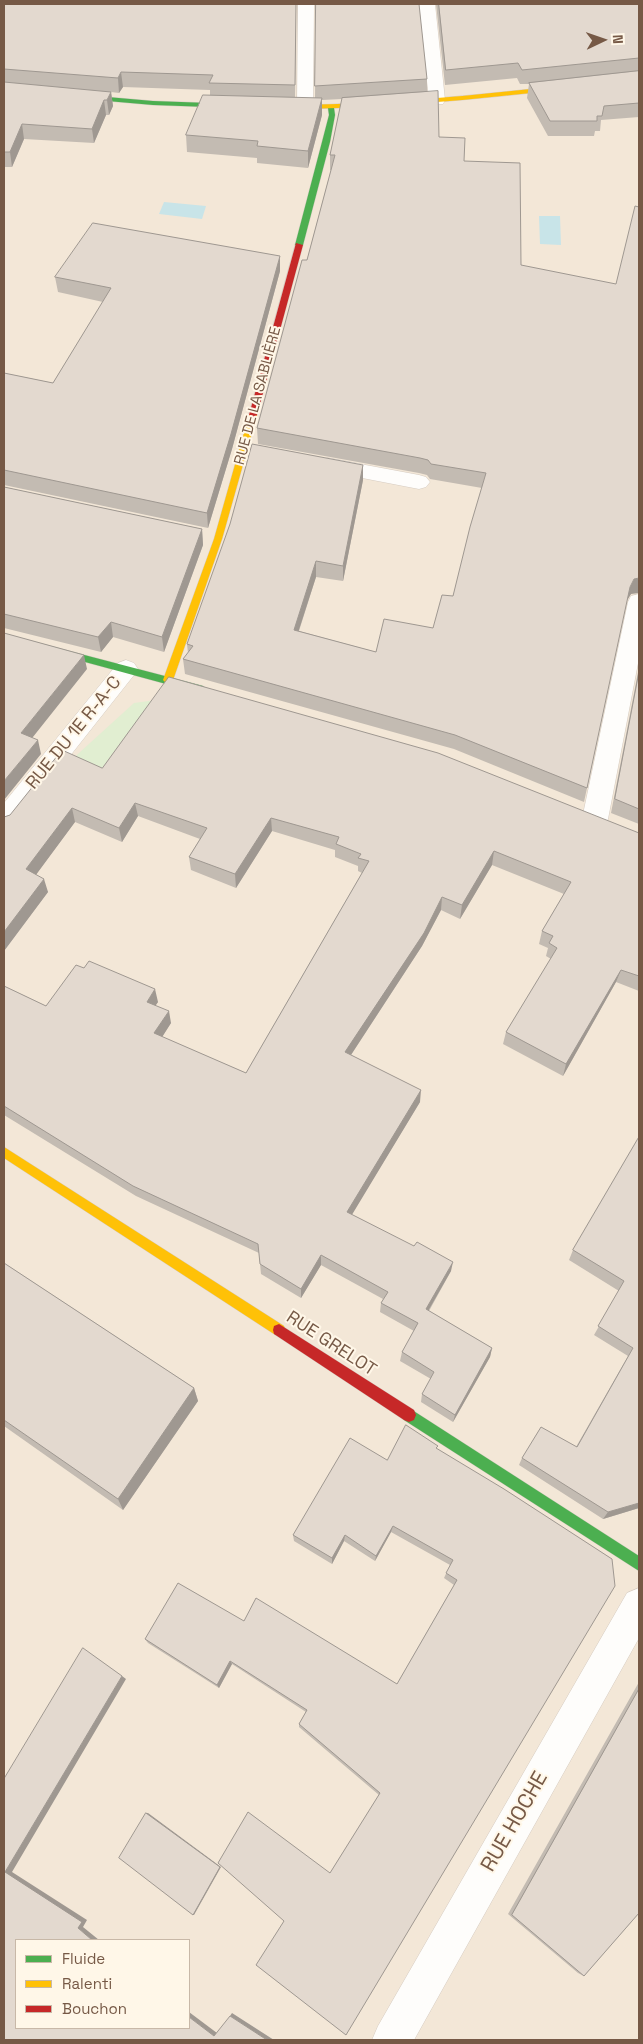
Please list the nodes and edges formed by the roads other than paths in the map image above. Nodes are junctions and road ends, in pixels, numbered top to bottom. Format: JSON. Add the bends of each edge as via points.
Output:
{"nodes":[{"id":1,"x":306,"y":4,"type":"edge"},
{"id":2,"x":427,"y":4,"type":"edge"},
{"id":3,"x":639,"y":79,"type":"edge"},
{"id":4,"x":4,"y":90,"type":"edge"},
{"id":5,"x":437,"y":100,"type":"junction"},
{"id":6,"x":248,"y":106,"type":"edge"},
{"id":7,"x":277,"y":107,"type":"edge"},
{"id":8,"x":306,"y":108,"type":"junction"},
{"id":9,"x":330,"y":108,"type":"junction"},
{"id":10,"x":312,"y":462,"type":"edge"},
{"id":11,"x":420,"y":482,"type":"dead end"},
{"id":12,"x":639,"y":602,"type":"edge"},
{"id":13,"x":4,"y":637,"type":"edge"},
{"id":14,"x":126,"y":669,"type":"junction"},
{"id":15,"x":168,"y":680,"type":"junction"},
{"id":16,"x":211,"y":692,"type":"edge"},
{"id":17,"x":595,"y":819,"type":"edge"},
{"id":18,"x":4,"y":820,"type":"edge"},
{"id":19,"x":4,"y":1152,"type":"edge"},
{"id":20,"x":639,"y":1564,"type":"edge"},
{"id":21,"x":639,"y":1605,"type":"edge"},
{"id":22,"x":392,"y":2040,"type":"edge"}],
"edges":[{"from":1,"to":8,"type":"street"},
{"from":2,"to":5,"type":"street"},
{"from":3,"to":5,"type":"street"},
{"from":4,"to":6,"type":"street","via":[[153,103]]},
{"from":5,"to":9,"type":"street"},
{"from":7,"to":8,"type":"street"},
{"from":8,"to":9,"type":"street"},
{"from":9,"to":15,"type":"street","name":"RUE DE LA SABLIÈRE","via":[[332,115],[254,452],[208,537]]},
{"from":10,"to":11,"type":"street"},
{"from":12,"to":17,"type":"street"},
{"from":13,"to":14,"type":"street"},
{"from":14,"to":15,"type":"street"},
{"from":14,"to":18,"type":"street","name":"RUE DU 1E R-A-C"},
{"from":15,"to":16,"type":"street"},
{"from":19,"to":20,"type":"street","name":"RUE GRELOT"},
{"from":21,"to":22,"type":"street","name":"RUE HOCHE"}]}
